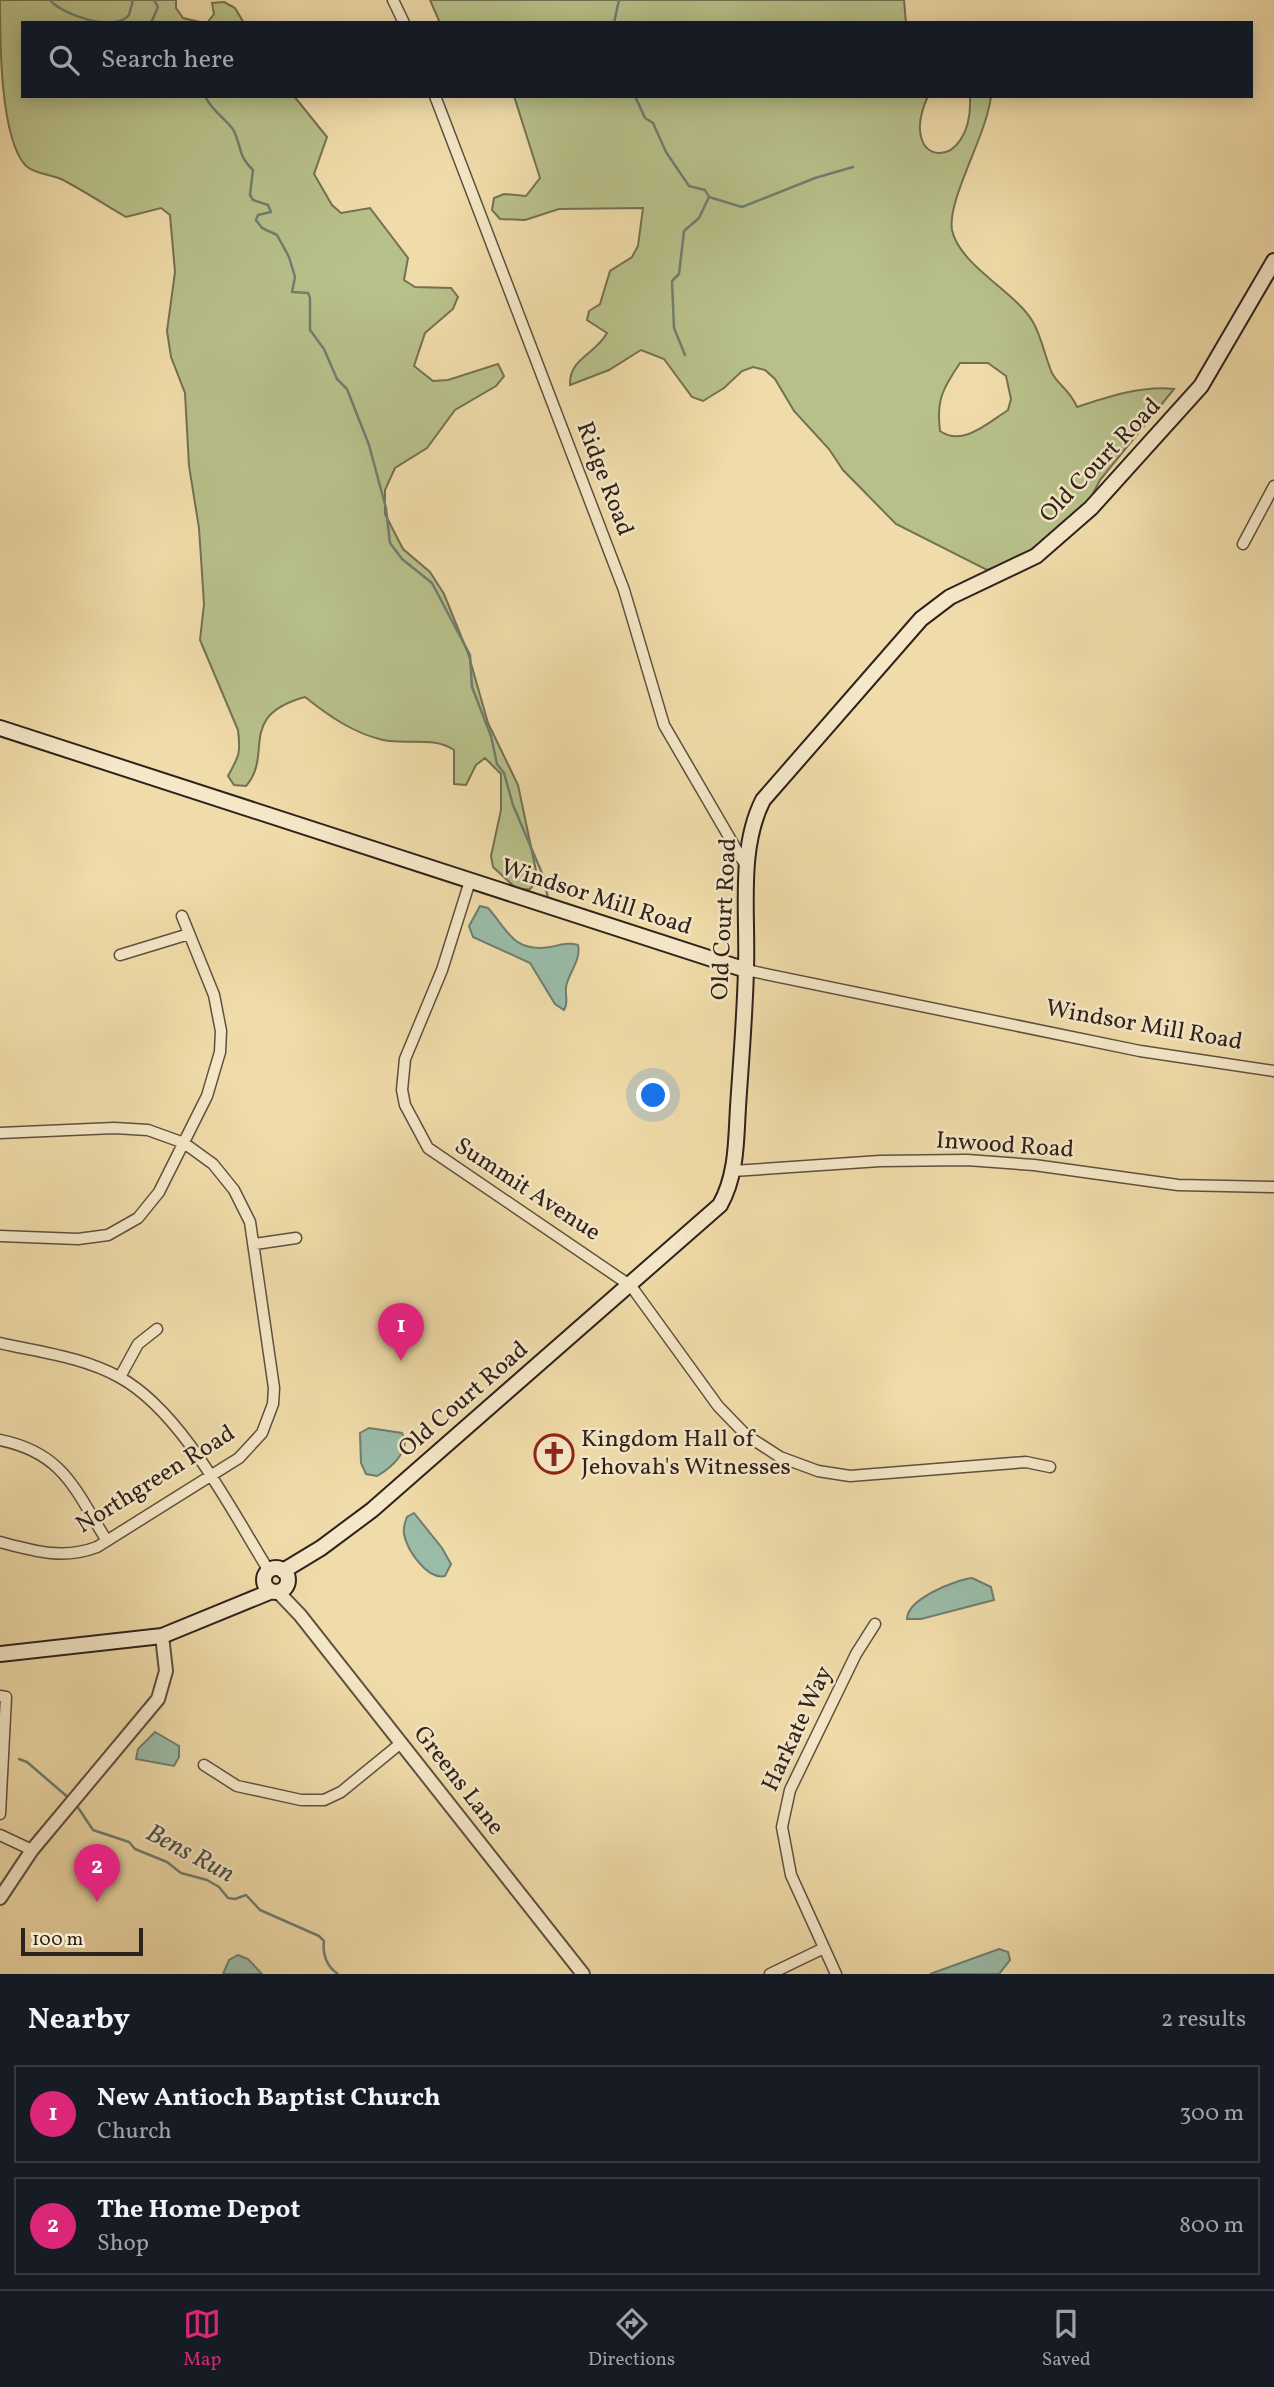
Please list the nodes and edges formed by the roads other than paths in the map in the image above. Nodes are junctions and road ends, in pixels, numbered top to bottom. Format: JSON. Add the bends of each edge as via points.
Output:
{"nodes":[{"id":1,"x":393,"y":0,"type":"edge"},
{"id":2,"x":403,"y":21,"type":"edge"},
{"id":3,"x":436,"y":98,"type":"edge"},
{"id":4,"x":1274,"y":261,"type":"edge"},
{"id":5,"x":1274,"y":486,"type":"edge"},
{"id":6,"x":1243,"y":544,"type":"dead end"},
{"id":7,"x":0,"y":728,"type":"edge"},
{"id":8,"x":748,"y":869,"type":"junction"},
{"id":9,"x":470,"y":881,"type":"junction"},
{"id":10,"x":182,"y":916,"type":"dead end"},
{"id":11,"x":190,"y":934,"type":"junction"},
{"id":12,"x":120,"y":955,"type":"dead end"},
{"id":13,"x":746,"y":970,"type":"junction"},
{"id":14,"x":1274,"y":1070,"type":"edge"},
{"id":15,"x":0,"y":1133,"type":"edge"},
{"id":16,"x":184,"y":1143,"type":"junction"},
{"id":17,"x":733,"y":1171,"type":"junction"},
{"id":18,"x":1274,"y":1188,"type":"edge"},
{"id":19,"x":0,"y":1236,"type":"edge"},
{"id":20,"x":296,"y":1238,"type":"dead end"},
{"id":21,"x":255,"y":1244,"type":"junction"},
{"id":22,"x":631,"y":1286,"type":"junction"},
{"id":23,"x":157,"y":1329,"type":"dead end"},
{"id":24,"x":0,"y":1343,"type":"edge"},
{"id":25,"x":120,"y":1377,"type":"junction"},
{"id":26,"x":0,"y":1440,"type":"edge"},
{"id":27,"x":1050,"y":1466,"type":"dead end"},
{"id":28,"x":209,"y":1476,"type":"junction"},
{"id":29,"x":107,"y":1541,"type":"junction"},
{"id":30,"x":0,"y":1542,"type":"edge"},
{"id":31,"x":277,"y":1582,"type":"junction"},
{"id":32,"x":875,"y":1624,"type":"dead end"},
{"id":33,"x":162,"y":1636,"type":"junction"},
{"id":34,"x":0,"y":1654,"type":"edge"},
{"id":35,"x":0,"y":1696,"type":"edge"},
{"id":36,"x":401,"y":1743,"type":"junction"},
{"id":37,"x":204,"y":1765,"type":"dead end"},
{"id":38,"x":0,"y":1814,"type":"edge"},
{"id":39,"x":0,"y":1835,"type":"edge"},
{"id":40,"x":32,"y":1850,"type":"junction"},
{"id":41,"x":0,"y":1898,"type":"edge"},
{"id":42,"x":824,"y":1948,"type":"junction"},
{"id":43,"x":583,"y":1974,"type":"edge"},
{"id":44,"x":770,"y":1974,"type":"edge"},
{"id":45,"x":836,"y":1974,"type":"edge"}],
"edges":[{"from":1,"to":2,"type":"street"},
{"from":3,"to":8,"type":"street","name":"Ridge Road","via":[[624,590],[664,725]]},
{"from":4,"to":8,"type":"main road","name":"Old Court Road","via":[[1201,386],[1091,508],[1036,556],[950,597],[929,613],[785,771],[757,811]]},
{"from":5,"to":6,"type":"street"},
{"from":7,"to":9,"type":"main road","name":"Windsor Mill Road"},
{"from":8,"to":13,"type":"main road","name":"Old Court Road"},
{"from":9,"to":13,"type":"main road","name":"Windsor Mill Road"},
{"from":9,"to":22,"type":"street","name":"Summit Avenue","via":[[442,970],[405,1059],[402,1090],[411,1120],[439,1159]]},
{"from":10,"to":11,"type":"street"},
{"from":11,"to":12,"type":"street"},
{"from":11,"to":16,"type":"street","via":[[214,995],[221,1031],[217,1074]]},
{"from":13,"to":14,"type":"street","name":"Windsor Mill Road","via":[[1140,1051]]},
{"from":13,"to":17,"type":"main road","name":"Old Court Road"},
{"from":15,"to":16,"type":"street","name":"Northgreen Road","via":[[132,1128]]},
{"from":16,"to":19,"type":"street","via":[[150,1205],[108,1235],[79,1239]]},
{"from":16,"to":21,"type":"street","name":"Northgreen Road","via":[[213,1164],[234,1190],[245,1208]]},
{"from":17,"to":18,"type":"street","name":"Inwood Road","via":[[967,1160],[1178,1185]]},
{"from":17,"to":22,"type":"main road","name":"Old Court Road","via":[[726,1194],[711,1215]]},
{"from":20,"to":21,"type":"street"},
{"from":21,"to":28,"type":"street","name":"Northgreen Road","via":[[273,1404],[252,1446]]},
{"from":22,"to":27,"type":"street","name":"Summit Avenue","via":[[718,1406],[746,1435],[780,1457],[849,1476],[1027,1462]]},
{"from":22,"to":31,"type":"main road","name":"Old Court Road","via":[[372,1510]]},
{"from":23,"to":25,"type":"street","via":[[138,1344]]},
{"from":24,"to":25,"type":"street","name":"Greens Lane","via":[[70,1359]]},
{"from":25,"to":28,"type":"street","name":"Greens Lane","via":[[176,1425]]},
{"from":26,"to":29,"type":"street","via":[[29,1447],[50,1459],[67,1477]]},
{"from":28,"to":29,"type":"street","name":"Northgreen Road"},
{"from":28,"to":31,"type":"street","name":"Greens Lane"},
{"from":29,"to":30,"type":"street","name":"Northgreen Road","via":[[64,1555]]},
{"from":31,"to":33,"type":"main road","name":"Old Court Road"},
{"from":31,"to":36,"type":"street","name":"Greens Lane"},
{"from":32,"to":42,"type":"street","name":"Harkate Way","via":[[851,1664],[784,1808],[786,1859]]},
{"from":33,"to":34,"type":"main road","name":"Old Court Road"},
{"from":33,"to":40,"type":"street","via":[[166,1671],[158,1699]]},
{"from":35,"to":38,"type":"street","via":[[6,1697],[6,1718]]},
{"from":36,"to":37,"type":"street","via":[[341,1792],[314,1801],[237,1786]]},
{"from":36,"to":43,"type":"street","name":"Greens Lane"},
{"from":39,"to":40,"type":"street"},
{"from":40,"to":41,"type":"street"},
{"from":42,"to":44,"type":"street"},
{"from":42,"to":45,"type":"street","name":"Harkate Way"}]}
